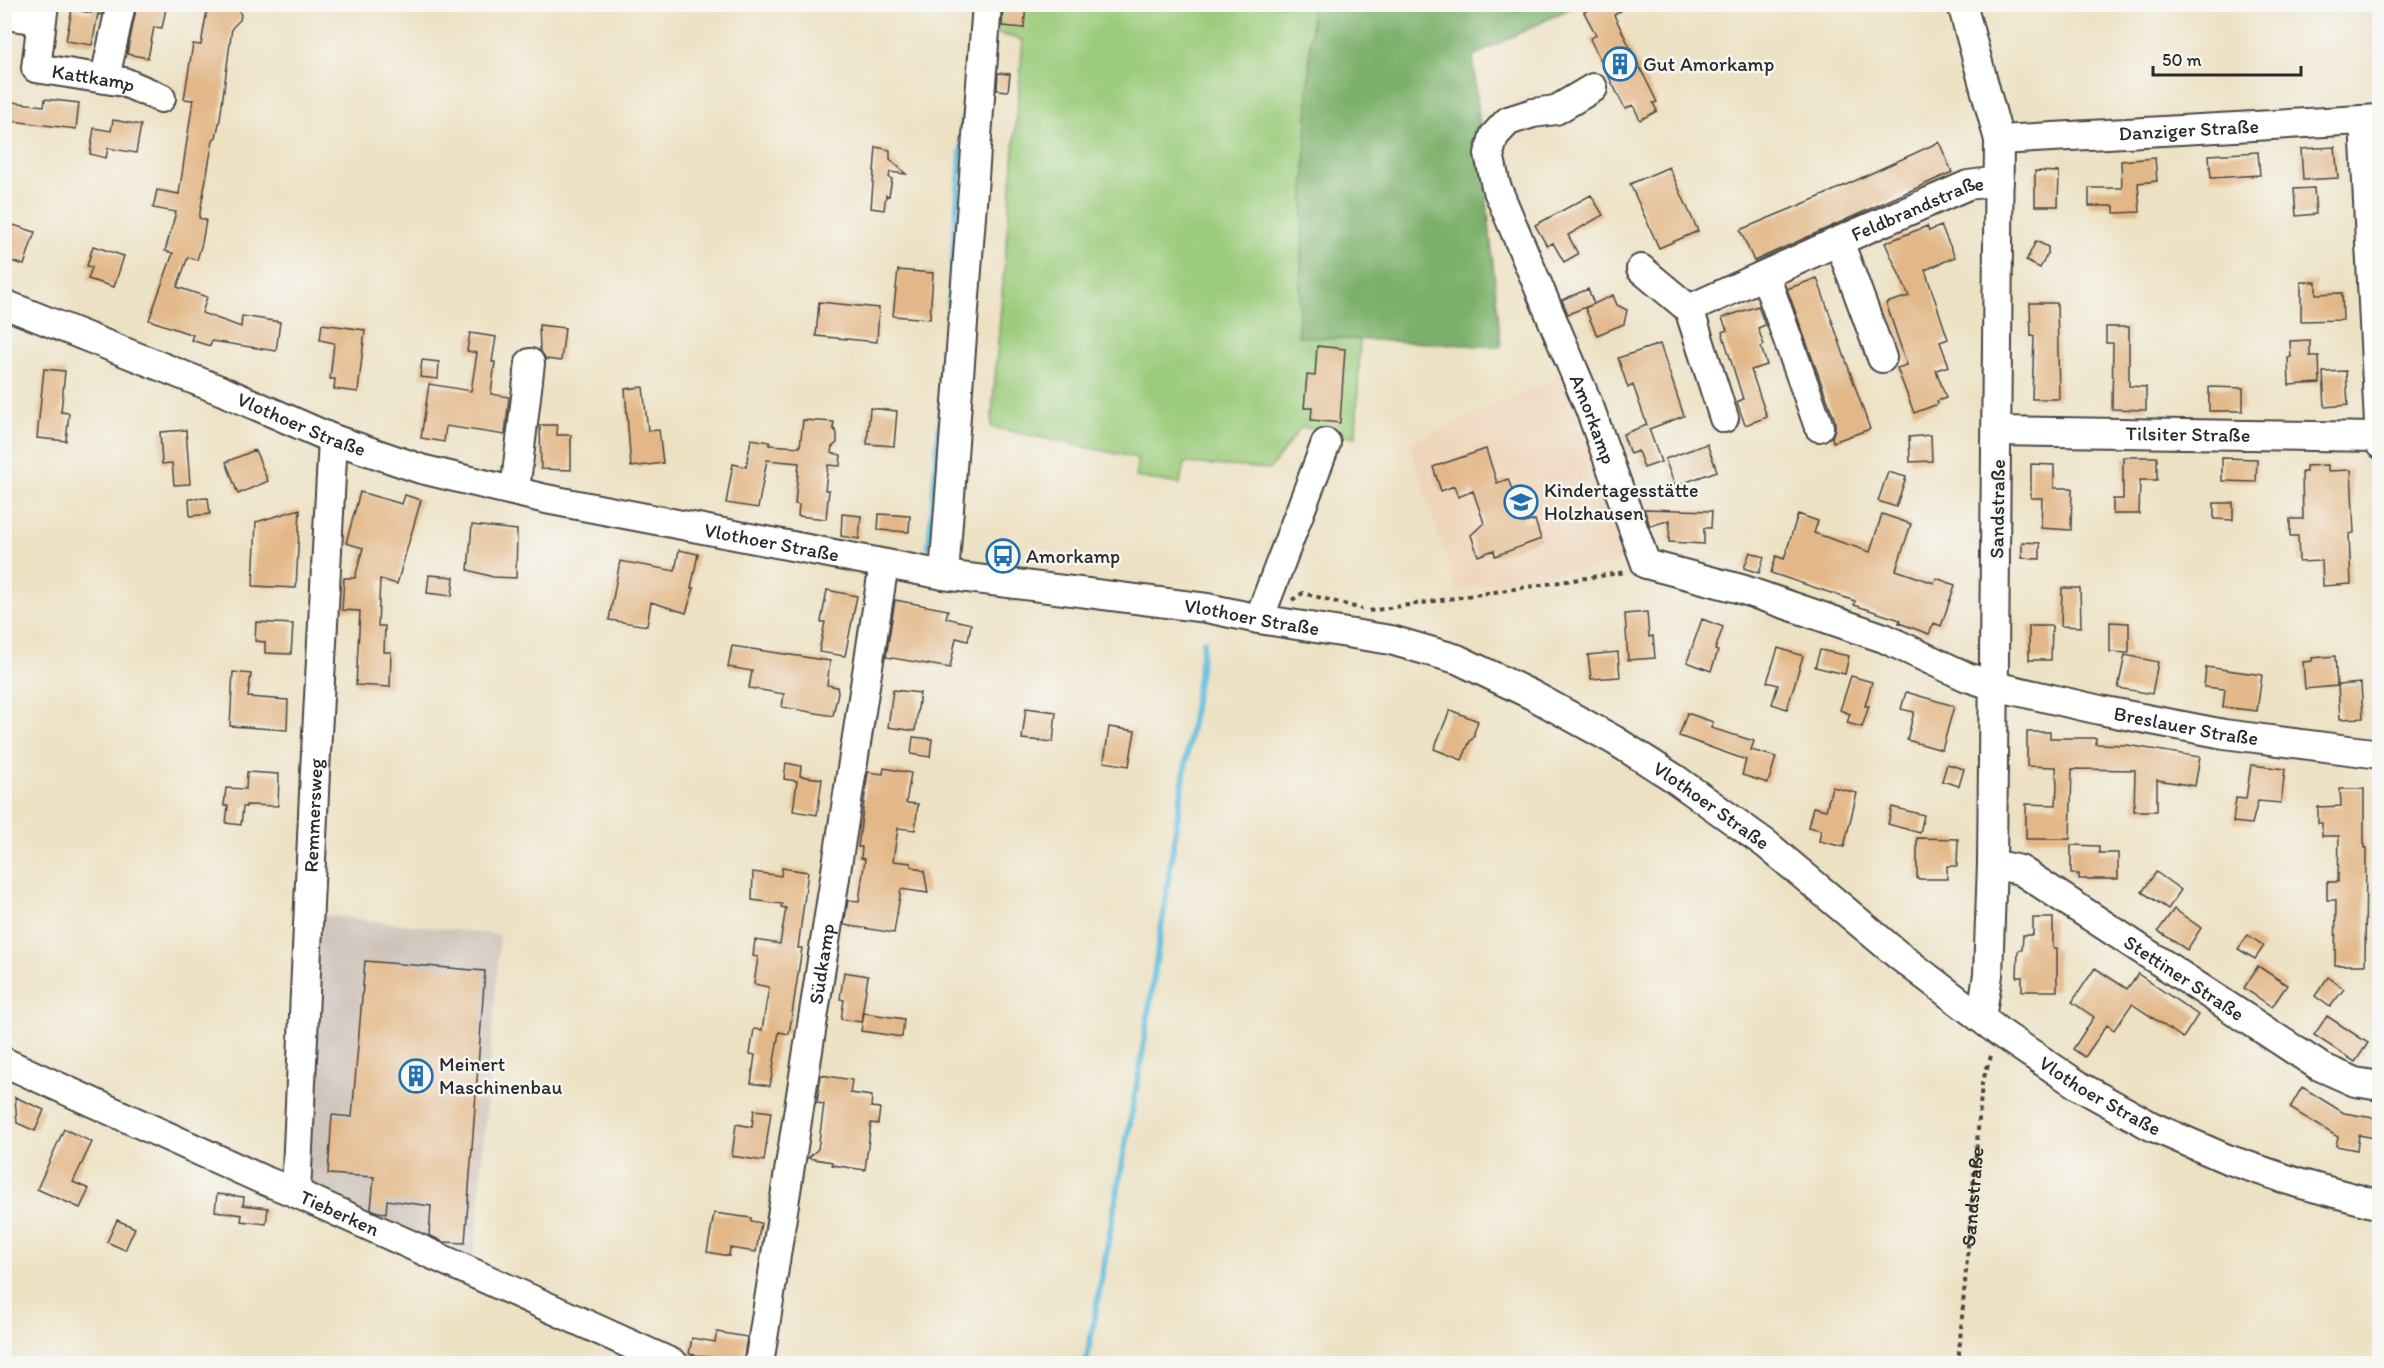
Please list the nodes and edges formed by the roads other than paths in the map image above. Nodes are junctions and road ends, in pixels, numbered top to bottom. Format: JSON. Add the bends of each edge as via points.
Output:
{"nodes":[{"id":1,"x":121,"y":4,"type":"edge"},
{"id":2,"x":987,"y":4,"type":"edge"},
{"id":3,"x":1962,"y":4,"type":"edge"},
{"id":4,"x":42,"y":12,"type":"edge"},
{"id":5,"x":4,"y":15,"type":"edge"},
{"id":6,"x":105,"y":78,"type":"junction"},
{"id":7,"x":1593,"y":88,"type":"dead end"},
{"id":8,"x":161,"y":98,"type":"dead end"},
{"id":9,"x":2372,"y":120,"type":"edge"},
{"id":10,"x":1998,"y":140,"type":"junction"},
{"id":11,"x":1999,"y":181,"type":"junction"},
{"id":12,"x":1839,"y":241,"type":"junction"},
{"id":13,"x":1641,"y":269,"type":"dead end"},
{"id":14,"x":1765,"y":274,"type":"junction"},
{"id":15,"x":4,"y":304,"type":"edge"},
{"id":16,"x":1689,"y":309,"type":"junction"},
{"id":17,"x":1882,"y":358,"type":"dead end"},
{"id":18,"x":530,"y":363,"type":"dead end"},
{"id":19,"x":1724,"y":418,"type":"dead end"},
{"id":20,"x":1819,"y":427,"type":"dead end"},
{"id":21,"x":1998,"y":431,"type":"junction"},
{"id":22,"x":2379,"y":437,"type":"edge"},
{"id":23,"x":333,"y":439,"type":"junction"},
{"id":24,"x":1326,"y":443,"type":"dead end"},
{"id":25,"x":2379,"y":444,"type":"edge"},
{"id":26,"x":515,"y":491,"type":"junction"},
{"id":27,"x":884,"y":564,"type":"junction"},
{"id":28,"x":944,"y":575,"type":"junction"},
{"id":29,"x":1267,"y":620,"type":"junction"},
{"id":30,"x":1995,"y":686,"type":"junction"},
{"id":31,"x":2379,"y":754,"type":"edge"},
{"id":32,"x":1992,"y":864,"type":"junction"},
{"id":33,"x":1990,"y":1025,"type":"junction"},
{"id":34,"x":4,"y":1062,"type":"edge"},
{"id":35,"x":2379,"y":1086,"type":"edge"},
{"id":36,"x":296,"y":1193,"type":"junction"},
{"id":37,"x":2379,"y":1205,"type":"edge"},
{"id":38,"x":674,"y":1364,"type":"edge"},
{"id":39,"x":759,"y":1364,"type":"edge"}],
"edges":[{"from":1,"to":6,"type":"street"},
{"from":2,"to":28,"type":"street"},
{"from":3,"to":10,"type":"street","name":"Sandstraße"},
{"from":4,"to":5,"type":"street","name":"Kattkamp"},
{"from":4,"to":6,"type":"street","name":"Kattkamp","via":[[36,68]]},
{"from":6,"to":8,"type":"street","name":"Kattkamp"},
{"from":7,"to":30,"type":"street","name":"Amorkamp","via":[[1556,110],[1508,121],[1494,136],[1489,154],[1496,186],[1590,409],[1646,564],[1741,589],[1884,638]]},
{"from":9,"to":10,"type":"street","name":"Danziger Straße"},
{"from":9,"to":22,"type":"street"},
{"from":10,"to":11,"type":"street","name":"Sandstraße"},
{"from":11,"to":12,"type":"street","name":"Feldbrandstraße","via":[[1968,185]]},
{"from":11,"to":21,"type":"street","name":"Sandstraße"},
{"from":12,"to":14,"type":"street","name":"Feldbrandstraße"},
{"from":12,"to":17,"type":"street","name":"Feldbrandstraße"},
{"from":13,"to":16,"type":"street"},
{"from":14,"to":16,"type":"street","name":"Feldbrandstraße"},
{"from":14,"to":20,"type":"street"},
{"from":15,"to":23,"type":"street","name":"Vlothoer Straße"},
{"from":16,"to":19,"type":"street"},
{"from":18,"to":26,"type":"street"},
{"from":21,"to":22,"type":"street","name":"Tilsiter Straße"},
{"from":21,"to":30,"type":"street","name":"Sandstraße"},
{"from":22,"to":25,"type":"street"},
{"from":23,"to":26,"type":"street","name":"Vlothoer Straße","via":[[421,469]]},
{"from":23,"to":36,"type":"street","name":"Remmersweg"},
{"from":24,"to":29,"type":"street"},
{"from":26,"to":27,"type":"street","name":"Vlothoer Straße"},
{"from":27,"to":28,"type":"street","name":"Vlothoer Straße"},
{"from":27,"to":39,"type":"street","name":"Südkamp"},
{"from":28,"to":29,"type":"street","name":"Vlothoer Straße","via":[[1207,608]]},
{"from":29,"to":33,"type":"street","name":"Vlothoer Straße","via":[[1391,640],[1457,659],[1614,740],[1766,844],[1898,955]]},
{"from":30,"to":31,"type":"street","name":"Breslauer Straße","via":[[2224,734]]},
{"from":30,"to":32,"type":"street","name":"Sandstraße"},
{"from":32,"to":33,"type":"street","name":"Sandstraße"},
{"from":32,"to":35,"type":"street","name":"Stettiner Straße","via":[[2020,870],[2319,1066],[2355,1082]]},
{"from":33,"to":37,"type":"street","name":"Vlothoer Straße","via":[[2081,1087],[2151,1126],[2227,1159]]},
{"from":34,"to":36,"type":"street","name":"Tieberken"},
{"from":36,"to":38,"type":"street","name":"Tieberken"}]}
